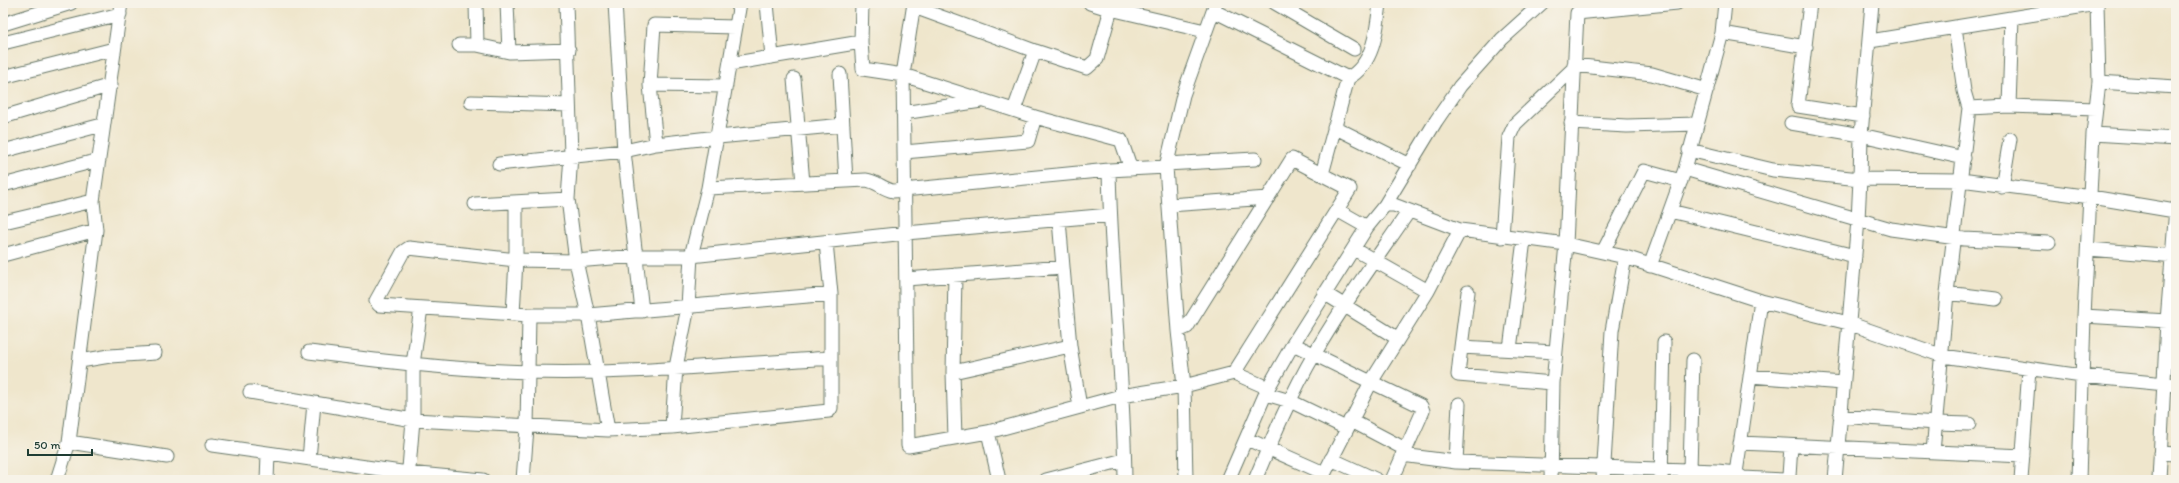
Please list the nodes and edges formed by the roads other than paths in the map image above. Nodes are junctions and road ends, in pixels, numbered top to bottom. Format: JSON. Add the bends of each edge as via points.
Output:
{"nodes":[{"id":1,"x":71,"y":3,"type":"edge"},
{"id":2,"x":476,"y":3,"type":"edge"},
{"id":3,"x":507,"y":3,"type":"edge"},
{"id":4,"x":566,"y":3,"type":"edge"},
{"id":5,"x":615,"y":3,"type":"edge"},
{"id":6,"x":740,"y":3,"type":"edge"},
{"id":7,"x":767,"y":3,"type":"edge"},
{"id":8,"x":862,"y":3,"type":"edge"},
{"id":9,"x":1090,"y":3,"type":"edge"},
{"id":10,"x":1275,"y":3,"type":"edge"},
{"id":11,"x":1380,"y":3,"type":"edge"},
{"id":12,"x":1542,"y":3,"type":"edge"},
{"id":13,"x":1677,"y":3,"type":"edge"},
{"id":14,"x":1725,"y":3,"type":"edge"},
{"id":15,"x":1810,"y":3,"type":"edge"},
{"id":16,"x":1872,"y":3,"type":"edge"},
{"id":17,"x":2097,"y":4,"type":"edge"},
{"id":18,"x":914,"y":5,"type":"edge"},
{"id":19,"x":1106,"y":6,"type":"edge"},
{"id":20,"x":1215,"y":7,"type":"edge"},
{"id":21,"x":120,"y":8,"type":"edge"},
{"id":22,"x":1577,"y":8,"type":"edge"},
{"id":23,"x":2012,"y":18,"type":"junction"},
{"id":24,"x":3,"y":24,"type":"edge"},
{"id":25,"x":736,"y":27,"type":"junction"},
{"id":26,"x":1955,"y":27,"type":"junction"},
{"id":27,"x":1205,"y":31,"type":"junction"},
{"id":28,"x":1722,"y":33,"type":"junction"},
{"id":29,"x":1870,"y":41,"type":"junction"},
{"id":30,"x":3,"y":42,"type":"edge"},
{"id":31,"x":861,"y":42,"type":"junction"},
{"id":32,"x":477,"y":45,"type":"junction"},
{"id":33,"x":458,"y":46,"type":"dead end"},
{"id":34,"x":1806,"y":47,"type":"junction"},
{"id":35,"x":1354,"y":49,"type":"dead end"},
{"id":36,"x":114,"y":50,"type":"junction"},
{"id":37,"x":569,"y":50,"type":"junction"},
{"id":38,"x":1035,"y":51,"type":"junction"},
{"id":39,"x":509,"y":52,"type":"junction"},
{"id":40,"x":772,"y":57,"type":"junction"},
{"id":41,"x":730,"y":64,"type":"junction"},
{"id":42,"x":1574,"y":67,"type":"junction"},
{"id":43,"x":840,"y":74,"type":"dead end"},
{"id":44,"x":903,"y":75,"type":"junction"},
{"id":45,"x":3,"y":77,"type":"edge"},
{"id":46,"x":1348,"y":78,"type":"junction"},
{"id":47,"x":794,"y":79,"type":"dead end"},
{"id":48,"x":2099,"y":82,"type":"junction"},
{"id":49,"x":111,"y":85,"type":"junction"},
{"id":50,"x":650,"y":85,"type":"junction"},
{"id":51,"x":726,"y":86,"type":"junction"},
{"id":52,"x":2176,"y":87,"type":"edge"},
{"id":53,"x":1707,"y":90,"type":"junction"},
{"id":54,"x":985,"y":101,"type":"junction"},
{"id":55,"x":471,"y":102,"type":"dead end"},
{"id":56,"x":570,"y":105,"type":"junction"},
{"id":57,"x":2008,"y":106,"type":"junction"},
{"id":58,"x":1969,"y":108,"type":"junction"},
{"id":59,"x":2096,"y":109,"type":"junction"},
{"id":60,"x":1014,"y":110,"type":"junction"},
{"id":61,"x":903,"y":113,"type":"junction"},
{"id":62,"x":1863,"y":116,"type":"junction"},
{"id":63,"x":3,"y":117,"type":"edge"},
{"id":64,"x":1035,"y":117,"type":"junction"},
{"id":65,"x":1571,"y":123,"type":"junction"},
{"id":66,"x":1791,"y":123,"type":"dead end"},
{"id":67,"x":1697,"y":124,"type":"junction"},
{"id":68,"x":102,"y":125,"type":"junction"},
{"id":69,"x":843,"y":125,"type":"junction"},
{"id":70,"x":1334,"y":127,"type":"junction"},
{"id":71,"x":798,"y":128,"type":"junction"},
{"id":72,"x":2093,"y":134,"type":"junction"},
{"id":73,"x":1861,"y":135,"type":"junction"},
{"id":74,"x":718,"y":137,"type":"junction"},
{"id":75,"x":2010,"y":139,"type":"dead end"},
{"id":76,"x":2176,"y":139,"type":"edge"},
{"id":77,"x":656,"y":144,"type":"junction"},
{"id":78,"x":1689,"y":150,"type":"junction"},
{"id":79,"x":3,"y":151,"type":"edge"},
{"id":80,"x":624,"y":151,"type":"junction"},
{"id":81,"x":904,"y":152,"type":"junction"},
{"id":82,"x":571,"y":155,"type":"junction"},
{"id":83,"x":1964,"y":158,"type":"junction"},
{"id":84,"x":99,"y":160,"type":"junction"},
{"id":85,"x":1255,"y":160,"type":"dead end"},
{"id":86,"x":499,"y":164,"type":"dead end"},
{"id":87,"x":1410,"y":165,"type":"junction"},
{"id":88,"x":1166,"y":166,"type":"junction"},
{"id":89,"x":1130,"y":169,"type":"junction"},
{"id":90,"x":1109,"y":170,"type":"junction"},
{"id":91,"x":1322,"y":174,"type":"junction"},
{"id":92,"x":1683,"y":175,"type":"junction"},
{"id":93,"x":1860,"y":179,"type":"junction"},
{"id":94,"x":1961,"y":180,"type":"junction"},
{"id":95,"x":846,"y":181,"type":"junction"},
{"id":96,"x":803,"y":183,"type":"junction"},
{"id":97,"x":3,"y":185,"type":"edge"},
{"id":98,"x":2002,"y":187,"type":"junction"},
{"id":99,"x":708,"y":188,"type":"junction"},
{"id":100,"x":905,"y":189,"type":"junction"},
{"id":101,"x":2091,"y":197,"type":"junction"},
{"id":102,"x":1268,"y":198,"type":"junction"},
{"id":103,"x":568,"y":199,"type":"junction"},
{"id":104,"x":93,"y":201,"type":"junction"},
{"id":105,"x":516,"y":203,"type":"junction"},
{"id":106,"x":475,"y":204,"type":"dead end"},
{"id":107,"x":1169,"y":205,"type":"junction"},
{"id":108,"x":1385,"y":206,"type":"junction"},
{"id":109,"x":1337,"y":210,"type":"junction"},
{"id":110,"x":2176,"y":210,"type":"edge"},
{"id":111,"x":1409,"y":211,"type":"junction"},
{"id":112,"x":1670,"y":211,"type":"junction"},
{"id":113,"x":1110,"y":215,"type":"junction"},
{"id":114,"x":1059,"y":220,"type":"junction"},
{"id":115,"x":1858,"y":220,"type":"junction"},
{"id":116,"x":4,"y":222,"type":"dead end"},
{"id":117,"x":1367,"y":227,"type":"junction"},
{"id":118,"x":96,"y":230,"type":"junction"},
{"id":119,"x":1460,"y":230,"type":"junction"},
{"id":120,"x":906,"y":233,"type":"junction"},
{"id":121,"x":1502,"y":237,"type":"junction"},
{"id":122,"x":1954,"y":237,"type":"junction"},
{"id":123,"x":1524,"y":240,"type":"junction"},
{"id":124,"x":826,"y":242,"type":"junction"},
{"id":125,"x":2049,"y":243,"type":"dead end"},
{"id":126,"x":1566,"y":244,"type":"junction"},
{"id":127,"x":1354,"y":249,"type":"junction"},
{"id":128,"x":2088,"y":249,"type":"junction"},
{"id":129,"x":1603,"y":252,"type":"junction"},
{"id":130,"x":3,"y":255,"type":"edge"},
{"id":131,"x":636,"y":256,"type":"junction"},
{"id":132,"x":691,"y":256,"type":"junction"},
{"id":133,"x":1854,"y":256,"type":"junction"},
{"id":134,"x":2174,"y":256,"type":"edge"},
{"id":135,"x":1625,"y":257,"type":"junction"},
{"id":136,"x":516,"y":260,"type":"junction"},
{"id":137,"x":576,"y":261,"type":"junction"},
{"id":138,"x":1375,"y":261,"type":"junction"},
{"id":139,"x":1650,"y":266,"type":"junction"},
{"id":140,"x":1064,"y":267,"type":"junction"},
{"id":141,"x":955,"y":275,"type":"junction"},
{"id":142,"x":906,"y":280,"type":"junction"},
{"id":143,"x":2173,"y":288,"type":"edge"},
{"id":144,"x":1428,"y":291,"type":"junction"},
{"id":145,"x":1468,"y":292,"type":"dead end"},
{"id":146,"x":1324,"y":293,"type":"junction"},
{"id":147,"x":1947,"y":293,"type":"junction"},
{"id":148,"x":831,"y":294,"type":"junction"},
{"id":149,"x":1996,"y":299,"type":"dead end"},
{"id":150,"x":1761,"y":301,"type":"junction"},
{"id":151,"x":1345,"y":305,"type":"junction"},
{"id":152,"x":688,"y":307,"type":"junction"},
{"id":153,"x":421,"y":308,"type":"junction"},
{"id":154,"x":642,"y":311,"type":"junction"},
{"id":155,"x":513,"y":314,"type":"junction"},
{"id":156,"x":529,"y":314,"type":"junction"},
{"id":157,"x":588,"y":315,"type":"junction"},
{"id":158,"x":2084,"y":316,"type":"junction"},
{"id":159,"x":2167,"y":321,"type":"junction"},
{"id":160,"x":1848,"y":323,"type":"junction"},
{"id":161,"x":1178,"y":330,"type":"junction"},
{"id":162,"x":1397,"y":338,"type":"junction"},
{"id":163,"x":1664,"y":342,"type":"dead end"},
{"id":164,"x":1293,"y":344,"type":"junction"},
{"id":165,"x":1070,"y":346,"type":"junction"},
{"id":166,"x":1461,"y":347,"type":"junction"},
{"id":167,"x":1510,"y":349,"type":"junction"},
{"id":168,"x":309,"y":352,"type":"dead end"},
{"id":169,"x":1555,"y":352,"type":"junction"},
{"id":170,"x":155,"y":353,"type":"dead end"},
{"id":171,"x":1314,"y":354,"type":"junction"},
{"id":172,"x":1943,"y":356,"type":"junction"},
{"id":173,"x":831,"y":358,"type":"junction"},
{"id":174,"x":1693,"y":360,"type":"dead end"},
{"id":175,"x":80,"y":361,"type":"junction"},
{"id":176,"x":413,"y":364,"type":"junction"},
{"id":177,"x":676,"y":367,"type":"junction"},
{"id":178,"x":2029,"y":368,"type":"junction"},
{"id":179,"x":529,"y":372,"type":"junction"},
{"id":180,"x":599,"y":372,"type":"junction"},
{"id":181,"x":953,"y":372,"type":"junction"},
{"id":182,"x":1234,"y":373,"type":"junction"},
{"id":183,"x":1750,"y":376,"type":"junction"},
{"id":184,"x":2082,"y":376,"type":"junction"},
{"id":185,"x":1371,"y":382,"type":"junction"},
{"id":186,"x":1553,"y":383,"type":"junction"},
{"id":187,"x":1843,"y":383,"type":"junction"},
{"id":188,"x":2171,"y":385,"type":"edge"},
{"id":189,"x":1184,"y":386,"type":"junction"},
{"id":190,"x":1267,"y":391,"type":"junction"},
{"id":191,"x":250,"y":392,"type":"dead end"},
{"id":192,"x":1121,"y":396,"type":"junction"},
{"id":193,"x":1290,"y":401,"type":"junction"},
{"id":194,"x":314,"y":403,"type":"junction"},
{"id":195,"x":1459,"y":404,"type":"dead end"},
{"id":196,"x":1080,"y":407,"type":"junction"},
{"id":197,"x":1840,"y":416,"type":"junction"},
{"id":198,"x":413,"y":420,"type":"junction"},
{"id":199,"x":1936,"y":423,"type":"junction"},
{"id":200,"x":1348,"y":424,"type":"junction"},
{"id":201,"x":1969,"y":424,"type":"dead end"},
{"id":202,"x":672,"y":427,"type":"junction"},
{"id":203,"x":527,"y":428,"type":"junction"},
{"id":204,"x":608,"y":430,"type":"junction"},
{"id":205,"x":988,"y":432,"type":"junction"},
{"id":206,"x":955,"y":438,"type":"junction"},
{"id":207,"x":1247,"y":438,"type":"junction"},
{"id":208,"x":69,"y":442,"type":"junction"},
{"id":209,"x":1740,"y":443,"type":"junction"},
{"id":210,"x":212,"y":445,"type":"dead end"},
{"id":211,"x":1791,"y":446,"type":"junction"},
{"id":212,"x":1268,"y":448,"type":"junction"},
{"id":213,"x":1838,"y":449,"type":"junction"},
{"id":214,"x":1404,"y":452,"type":"junction"},
{"id":215,"x":1932,"y":452,"type":"junction"},
{"id":216,"x":2160,"y":453,"type":"junction"},
{"id":217,"x":268,"y":454,"type":"junction"},
{"id":218,"x":2176,"y":454,"type":"edge"},
{"id":219,"x":2023,"y":456,"type":"junction"},
{"id":220,"x":167,"y":457,"type":"dead end"},
{"id":221,"x":309,"y":459,"type":"junction"},
{"id":222,"x":1331,"y":459,"type":"junction"},
{"id":223,"x":1124,"y":460,"type":"junction"},
{"id":224,"x":1456,"y":462,"type":"junction"},
{"id":225,"x":1551,"y":466,"type":"junction"},
{"id":226,"x":1690,"y":468,"type":"junction"},
{"id":227,"x":1736,"y":473,"type":"junction"},
{"id":228,"x":1604,"y":474,"type":"edge"},
{"id":229,"x":1662,"y":474,"type":"edge"},
{"id":230,"x":1717,"y":475,"type":"edge"},
{"id":231,"x":408,"y":476,"type":"edge"},
{"id":232,"x":1323,"y":476,"type":"edge"},
{"id":233,"x":60,"y":479,"type":"edge"},
{"id":234,"x":267,"y":480,"type":"edge"},
{"id":235,"x":483,"y":480,"type":"edge"},
{"id":236,"x":523,"y":480,"type":"edge"},
{"id":237,"x":999,"y":480,"type":"edge"},
{"id":238,"x":1046,"y":480,"type":"edge"},
{"id":239,"x":1125,"y":480,"type":"edge"},
{"id":240,"x":1186,"y":480,"type":"edge"},
{"id":241,"x":1228,"y":480,"type":"edge"},
{"id":242,"x":1255,"y":480,"type":"edge"},
{"id":243,"x":1378,"y":480,"type":"edge"},
{"id":244,"x":1392,"y":480,"type":"edge"},
{"id":245,"x":1551,"y":480,"type":"edge"},
{"id":246,"x":1835,"y":480,"type":"edge"},
{"id":247,"x":2022,"y":480,"type":"edge"},
{"id":248,"x":2079,"y":480,"type":"edge"},
{"id":249,"x":2159,"y":480,"type":"edge"}],
"edges":[{"from":1,"to":24,"type":"street"},
{"from":2,"to":32,"type":"street"},
{"from":3,"to":39,"type":"street"},
{"from":4,"to":37,"type":"street"},
{"from":5,"to":80,"type":"street"},
{"from":6,"to":25,"type":"street"},
{"from":7,"to":40,"type":"street"},
{"from":8,"to":31,"type":"street"},
{"from":9,"to":19,"type":"street"},
{"from":10,"to":35,"type":"street"},
{"from":11,"to":46,"type":"street","via":[[1378,28],[1369,56],[1361,69]]},
{"from":12,"to":87,"type":"street","via":[[1502,39],[1460,86]]},
{"from":13,"to":22,"type":"street"},
{"from":14,"to":28,"type":"street"},
{"from":15,"to":34,"type":"street"},
{"from":16,"to":29,"type":"street"},
{"from":17,"to":23,"type":"street"},
{"from":17,"to":48,"type":"street"},
{"from":18,"to":38,"type":"street"},
{"from":18,"to":44,"type":"street"},
{"from":19,"to":27,"type":"street"},
{"from":19,"to":38,"type":"street","via":[[1108,16],[1097,59],[1092,65],[1087,68]]},
{"from":20,"to":27,"type":"street"},
{"from":20,"to":46,"type":"street"},
{"from":21,"to":30,"type":"street"},
{"from":21,"to":36,"type":"street"},
{"from":22,"to":42,"type":"street"},
{"from":23,"to":26,"type":"street"},
{"from":23,"to":57,"type":"street"},
{"from":25,"to":41,"type":"street"},
{"from":25,"to":50,"type":"street","via":[[654,24]]},
{"from":26,"to":29,"type":"street"},
{"from":26,"to":58,"type":"street","via":[[1964,91]]},
{"from":27,"to":88,"type":"street","via":[[1184,95]]},
{"from":28,"to":34,"type":"street"},
{"from":28,"to":53,"type":"street"},
{"from":29,"to":62,"type":"street"},
{"from":31,"to":40,"type":"street"},
{"from":31,"to":44,"type":"street","via":[[863,69]]},
{"from":32,"to":33,"type":"street"},
{"from":32,"to":39,"type":"street"},
{"from":34,"to":62,"type":"street","via":[[1798,106]]},
{"from":36,"to":45,"type":"street"},
{"from":36,"to":49,"type":"street"},
{"from":37,"to":39,"type":"street"},
{"from":37,"to":56,"type":"street"},
{"from":38,"to":60,"type":"street"},
{"from":40,"to":41,"type":"street"},
{"from":41,"to":51,"type":"street"},
{"from":42,"to":53,"type":"street","via":[[1652,74]]},
{"from":42,"to":65,"type":"street"},
{"from":42,"to":121,"type":"street","via":[[1515,124],[1511,131]]},
{"from":43,"to":69,"type":"street"},
{"from":44,"to":54,"type":"street"},
{"from":44,"to":61,"type":"street"},
{"from":46,"to":70,"type":"street"},
{"from":47,"to":71,"type":"street"},
{"from":48,"to":52,"type":"street"},
{"from":48,"to":59,"type":"street"},
{"from":49,"to":63,"type":"street"},
{"from":49,"to":68,"type":"street"},
{"from":50,"to":51,"type":"street"},
{"from":50,"to":77,"type":"street"},
{"from":51,"to":74,"type":"street"},
{"from":53,"to":67,"type":"street"},
{"from":54,"to":60,"type":"street"},
{"from":54,"to":61,"type":"street"},
{"from":55,"to":56,"type":"street"},
{"from":56,"to":82,"type":"street"},
{"from":57,"to":58,"type":"street"},
{"from":57,"to":59,"type":"street"},
{"from":58,"to":83,"type":"street"},
{"from":59,"to":72,"type":"street"},
{"from":60,"to":64,"type":"street"},
{"from":61,"to":81,"type":"street"},
{"from":62,"to":73,"type":"street"},
{"from":64,"to":81,"type":"street","via":[[1028,141]]},
{"from":64,"to":89,"type":"street","via":[[1121,140]]},
{"from":65,"to":67,"type":"street","via":[[1627,126]]},
{"from":65,"to":126,"type":"street"},
{"from":66,"to":73,"type":"street"},
{"from":67,"to":78,"type":"street"},
{"from":68,"to":79,"type":"street"},
{"from":68,"to":84,"type":"street"},
{"from":69,"to":71,"type":"street"},
{"from":69,"to":95,"type":"street"},
{"from":70,"to":87,"type":"street"},
{"from":70,"to":91,"type":"street"},
{"from":71,"to":74,"type":"street"},
{"from":71,"to":96,"type":"street"},
{"from":72,"to":76,"type":"street"},
{"from":72,"to":101,"type":"street"},
{"from":73,"to":83,"type":"street"},
{"from":73,"to":93,"type":"street"},
{"from":74,"to":77,"type":"street"},
{"from":74,"to":99,"type":"street"},
{"from":75,"to":98,"type":"street"},
{"from":77,"to":80,"type":"street"},
{"from":78,"to":92,"type":"street"},
{"from":78,"to":93,"type":"street","via":[[1773,170]]},
{"from":80,"to":82,"type":"street"},
{"from":80,"to":131,"type":"street"},
{"from":81,"to":100,"type":"street"},
{"from":82,"to":86,"type":"street"},
{"from":82,"to":103,"type":"street"},
{"from":83,"to":94,"type":"street"},
{"from":84,"to":97,"type":"street"},
{"from":84,"to":104,"type":"street"},
{"from":85,"to":88,"type":"street"},
{"from":87,"to":108,"type":"street"},
{"from":88,"to":89,"type":"street"},
{"from":88,"to":107,"type":"street"},
{"from":89,"to":90,"type":"street"},
{"from":90,"to":100,"type":"street"},
{"from":90,"to":113,"type":"street"},
{"from":91,"to":102,"type":"street","via":[[1292,159]]},
{"from":91,"to":109,"type":"street","via":[[1350,189]]},
{"from":92,"to":112,"type":"street"},
{"from":92,"to":115,"type":"street"},
{"from":92,"to":129,"type":"street","via":[[1644,171]]},
{"from":93,"to":94,"type":"street"},
{"from":93,"to":115,"type":"street"},
{"from":94,"to":98,"type":"street"},
{"from":94,"to":122,"type":"street"},
{"from":95,"to":96,"type":"street"},
{"from":95,"to":100,"type":"street","via":[[873,181],[887,190]]},
{"from":96,"to":99,"type":"street"},
{"from":98,"to":101,"type":"street"},
{"from":99,"to":132,"type":"street"},
{"from":100,"to":120,"type":"street"},
{"from":101,"to":110,"type":"street"},
{"from":101,"to":128,"type":"street"},
{"from":102,"to":107,"type":"street"},
{"from":102,"to":161,"type":"street","via":[[1187,327]]},
{"from":103,"to":105,"type":"street"},
{"from":103,"to":137,"type":"street"},
{"from":104,"to":116,"type":"street"},
{"from":104,"to":118,"type":"street"},
{"from":105,"to":106,"type":"street"},
{"from":105,"to":136,"type":"street"},
{"from":107,"to":161,"type":"street"},
{"from":108,"to":111,"type":"street","via":[[1394,205]]},
{"from":108,"to":117,"type":"street"},
{"from":109,"to":117,"type":"street"},
{"from":109,"to":182,"type":"street"},
{"from":110,"to":134,"type":"street"},
{"from":111,"to":119,"type":"street"},
{"from":111,"to":138,"type":"street"},
{"from":112,"to":133,"type":"street"},
{"from":112,"to":139,"type":"street"},
{"from":113,"to":114,"type":"street"},
{"from":113,"to":192,"type":"street"},
{"from":114,"to":120,"type":"street"},
{"from":114,"to":140,"type":"street"},
{"from":115,"to":122,"type":"street","via":[[1891,229]]},
{"from":115,"to":133,"type":"street"},
{"from":117,"to":127,"type":"street"},
{"from":118,"to":130,"type":"street"},
{"from":118,"to":175,"type":"street"},
{"from":119,"to":121,"type":"street"},
{"from":119,"to":144,"type":"street"},
{"from":120,"to":124,"type":"street"},
{"from":120,"to":142,"type":"street"},
{"from":121,"to":123,"type":"street"},
{"from":122,"to":125,"type":"street"},
{"from":122,"to":147,"type":"street"},
{"from":123,"to":126,"type":"street"},
{"from":123,"to":167,"type":"street"},
{"from":124,"to":132,"type":"street"},
{"from":124,"to":148,"type":"street"},
{"from":126,"to":129,"type":"street"},
{"from":126,"to":169,"type":"street"},
{"from":127,"to":138,"type":"street"},
{"from":127,"to":146,"type":"street"},
{"from":128,"to":134,"type":"street"},
{"from":128,"to":158,"type":"street"},
{"from":129,"to":135,"type":"street"},
{"from":131,"to":132,"type":"street"},
{"from":131,"to":137,"type":"street"},
{"from":131,"to":154,"type":"street"},
{"from":132,"to":152,"type":"street"},
{"from":133,"to":160,"type":"street"},
{"from":134,"to":143,"type":"street"},
{"from":135,"to":139,"type":"street"},
{"from":135,"to":228,"type":"street","via":[[1612,331]]},
{"from":136,"to":137,"type":"street"},
{"from":136,"to":153,"type":"street","via":[[409,248],[405,250],[376,301],[379,305]]},
{"from":136,"to":155,"type":"street"},
{"from":137,"to":157,"type":"street"},
{"from":138,"to":144,"type":"street"},
{"from":138,"to":151,"type":"street"},
{"from":139,"to":150,"type":"street"},
{"from":140,"to":141,"type":"street"},
{"from":140,"to":165,"type":"street"},
{"from":141,"to":142,"type":"street"},
{"from":141,"to":181,"type":"street"},
{"from":142,"to":206,"type":"street","via":[[908,446]]},
{"from":143,"to":159,"type":"street"},
{"from":144,"to":162,"type":"street"},
{"from":145,"to":166,"type":"street"},
{"from":146,"to":151,"type":"street"},
{"from":146,"to":164,"type":"street"},
{"from":147,"to":149,"type":"street"},
{"from":147,"to":172,"type":"street"},
{"from":148,"to":152,"type":"street"},
{"from":148,"to":173,"type":"street"},
{"from":150,"to":160,"type":"street"},
{"from":150,"to":183,"type":"street"},
{"from":151,"to":162,"type":"street"},
{"from":151,"to":171,"type":"street"},
{"from":152,"to":154,"type":"street"},
{"from":152,"to":177,"type":"street"},
{"from":153,"to":155,"type":"street"},
{"from":153,"to":176,"type":"street"},
{"from":154,"to":157,"type":"street"},
{"from":155,"to":156,"type":"street"},
{"from":156,"to":157,"type":"street"},
{"from":156,"to":179,"type":"street"},
{"from":157,"to":180,"type":"street"},
{"from":158,"to":159,"type":"street"},
{"from":158,"to":184,"type":"street"},
{"from":159,"to":188,"type":"street"},
{"from":160,"to":172,"type":"street"},
{"from":160,"to":187,"type":"street"},
{"from":161,"to":189,"type":"street"},
{"from":162,"to":185,"type":"street"},
{"from":163,"to":229,"type":"street"},
{"from":164,"to":171,"type":"street"},
{"from":164,"to":190,"type":"street"},
{"from":165,"to":181,"type":"street"},
{"from":165,"to":196,"type":"street"},
{"from":166,"to":167,"type":"street"},
{"from":166,"to":186,"type":"street","via":[[1458,375]]},
{"from":167,"to":169,"type":"street"},
{"from":168,"to":176,"type":"street"},
{"from":169,"to":186,"type":"street"},
{"from":170,"to":175,"type":"street"},
{"from":171,"to":185,"type":"street"},
{"from":171,"to":193,"type":"street"},
{"from":172,"to":178,"type":"street"},
{"from":172,"to":199,"type":"street"},
{"from":173,"to":177,"type":"street"},
{"from":173,"to":202,"type":"street","via":[[831,408],[826,413]]},
{"from":174,"to":226,"type":"street"},
{"from":175,"to":208,"type":"street"},
{"from":176,"to":179,"type":"street"},
{"from":176,"to":198,"type":"street"},
{"from":177,"to":180,"type":"street"},
{"from":177,"to":202,"type":"street"},
{"from":178,"to":184,"type":"street"},
{"from":178,"to":219,"type":"street"},
{"from":179,"to":180,"type":"street"},
{"from":179,"to":203,"type":"street"},
{"from":180,"to":204,"type":"street"},
{"from":181,"to":206,"type":"street"},
{"from":182,"to":189,"type":"street"},
{"from":182,"to":190,"type":"street"},
{"from":183,"to":187,"type":"street"},
{"from":183,"to":209,"type":"street"},
{"from":184,"to":188,"type":"street"},
{"from":184,"to":248,"type":"street"},
{"from":185,"to":200,"type":"street"},
{"from":185,"to":214,"type":"street","via":[[1421,406],[1422,416]]},
{"from":186,"to":225,"type":"street"},
{"from":187,"to":197,"type":"street"},
{"from":188,"to":216,"type":"street"},
{"from":189,"to":192,"type":"street"},
{"from":189,"to":240,"type":"street"},
{"from":190,"to":193,"type":"street"},
{"from":190,"to":207,"type":"street"},
{"from":191,"to":194,"type":"street"},
{"from":192,"to":196,"type":"street"},
{"from":192,"to":223,"type":"street"},
{"from":193,"to":200,"type":"street"},
{"from":193,"to":212,"type":"street"},
{"from":194,"to":198,"type":"street"},
{"from":194,"to":221,"type":"street"},
{"from":195,"to":224,"type":"street"},
{"from":196,"to":205,"type":"street"},
{"from":197,"to":199,"type":"street"},
{"from":197,"to":213,"type":"street"},
{"from":198,"to":203,"type":"street"},
{"from":198,"to":231,"type":"street"},
{"from":199,"to":201,"type":"street"},
{"from":199,"to":215,"type":"street"},
{"from":200,"to":214,"type":"street"},
{"from":200,"to":222,"type":"street"},
{"from":202,"to":204,"type":"street"},
{"from":203,"to":204,"type":"street"},
{"from":203,"to":236,"type":"street"},
{"from":205,"to":206,"type":"street"},
{"from":205,"to":237,"type":"street"},
{"from":207,"to":212,"type":"street"},
{"from":207,"to":241,"type":"street"},
{"from":208,"to":220,"type":"street"},
{"from":208,"to":233,"type":"street"},
{"from":209,"to":211,"type":"street"},
{"from":209,"to":227,"type":"street"},
{"from":210,"to":217,"type":"street"},
{"from":211,"to":213,"type":"street"},
{"from":211,"to":227,"type":"street","via":[[1789,476],[1785,480],[1743,478]]},
{"from":212,"to":232,"type":"street"},
{"from":212,"to":242,"type":"street"},
{"from":213,"to":215,"type":"street"},
{"from":213,"to":246,"type":"street"},
{"from":214,"to":224,"type":"street"},
{"from":214,"to":244,"type":"street"},
{"from":215,"to":219,"type":"street"},
{"from":216,"to":218,"type":"street"},
{"from":216,"to":249,"type":"street"},
{"from":217,"to":221,"type":"street"},
{"from":217,"to":234,"type":"street"},
{"from":219,"to":247,"type":"street"},
{"from":221,"to":231,"type":"street"},
{"from":222,"to":232,"type":"street"},
{"from":222,"to":243,"type":"street"},
{"from":223,"to":238,"type":"street"},
{"from":223,"to":239,"type":"street"},
{"from":224,"to":225,"type":"street"},
{"from":225,"to":228,"type":"street"},
{"from":225,"to":245,"type":"street"},
{"from":226,"to":229,"type":"street"},
{"from":226,"to":230,"type":"street"},
{"from":227,"to":230,"type":"street"},
{"from":228,"to":229,"type":"street"},
{"from":231,"to":235,"type":"street"}]}
